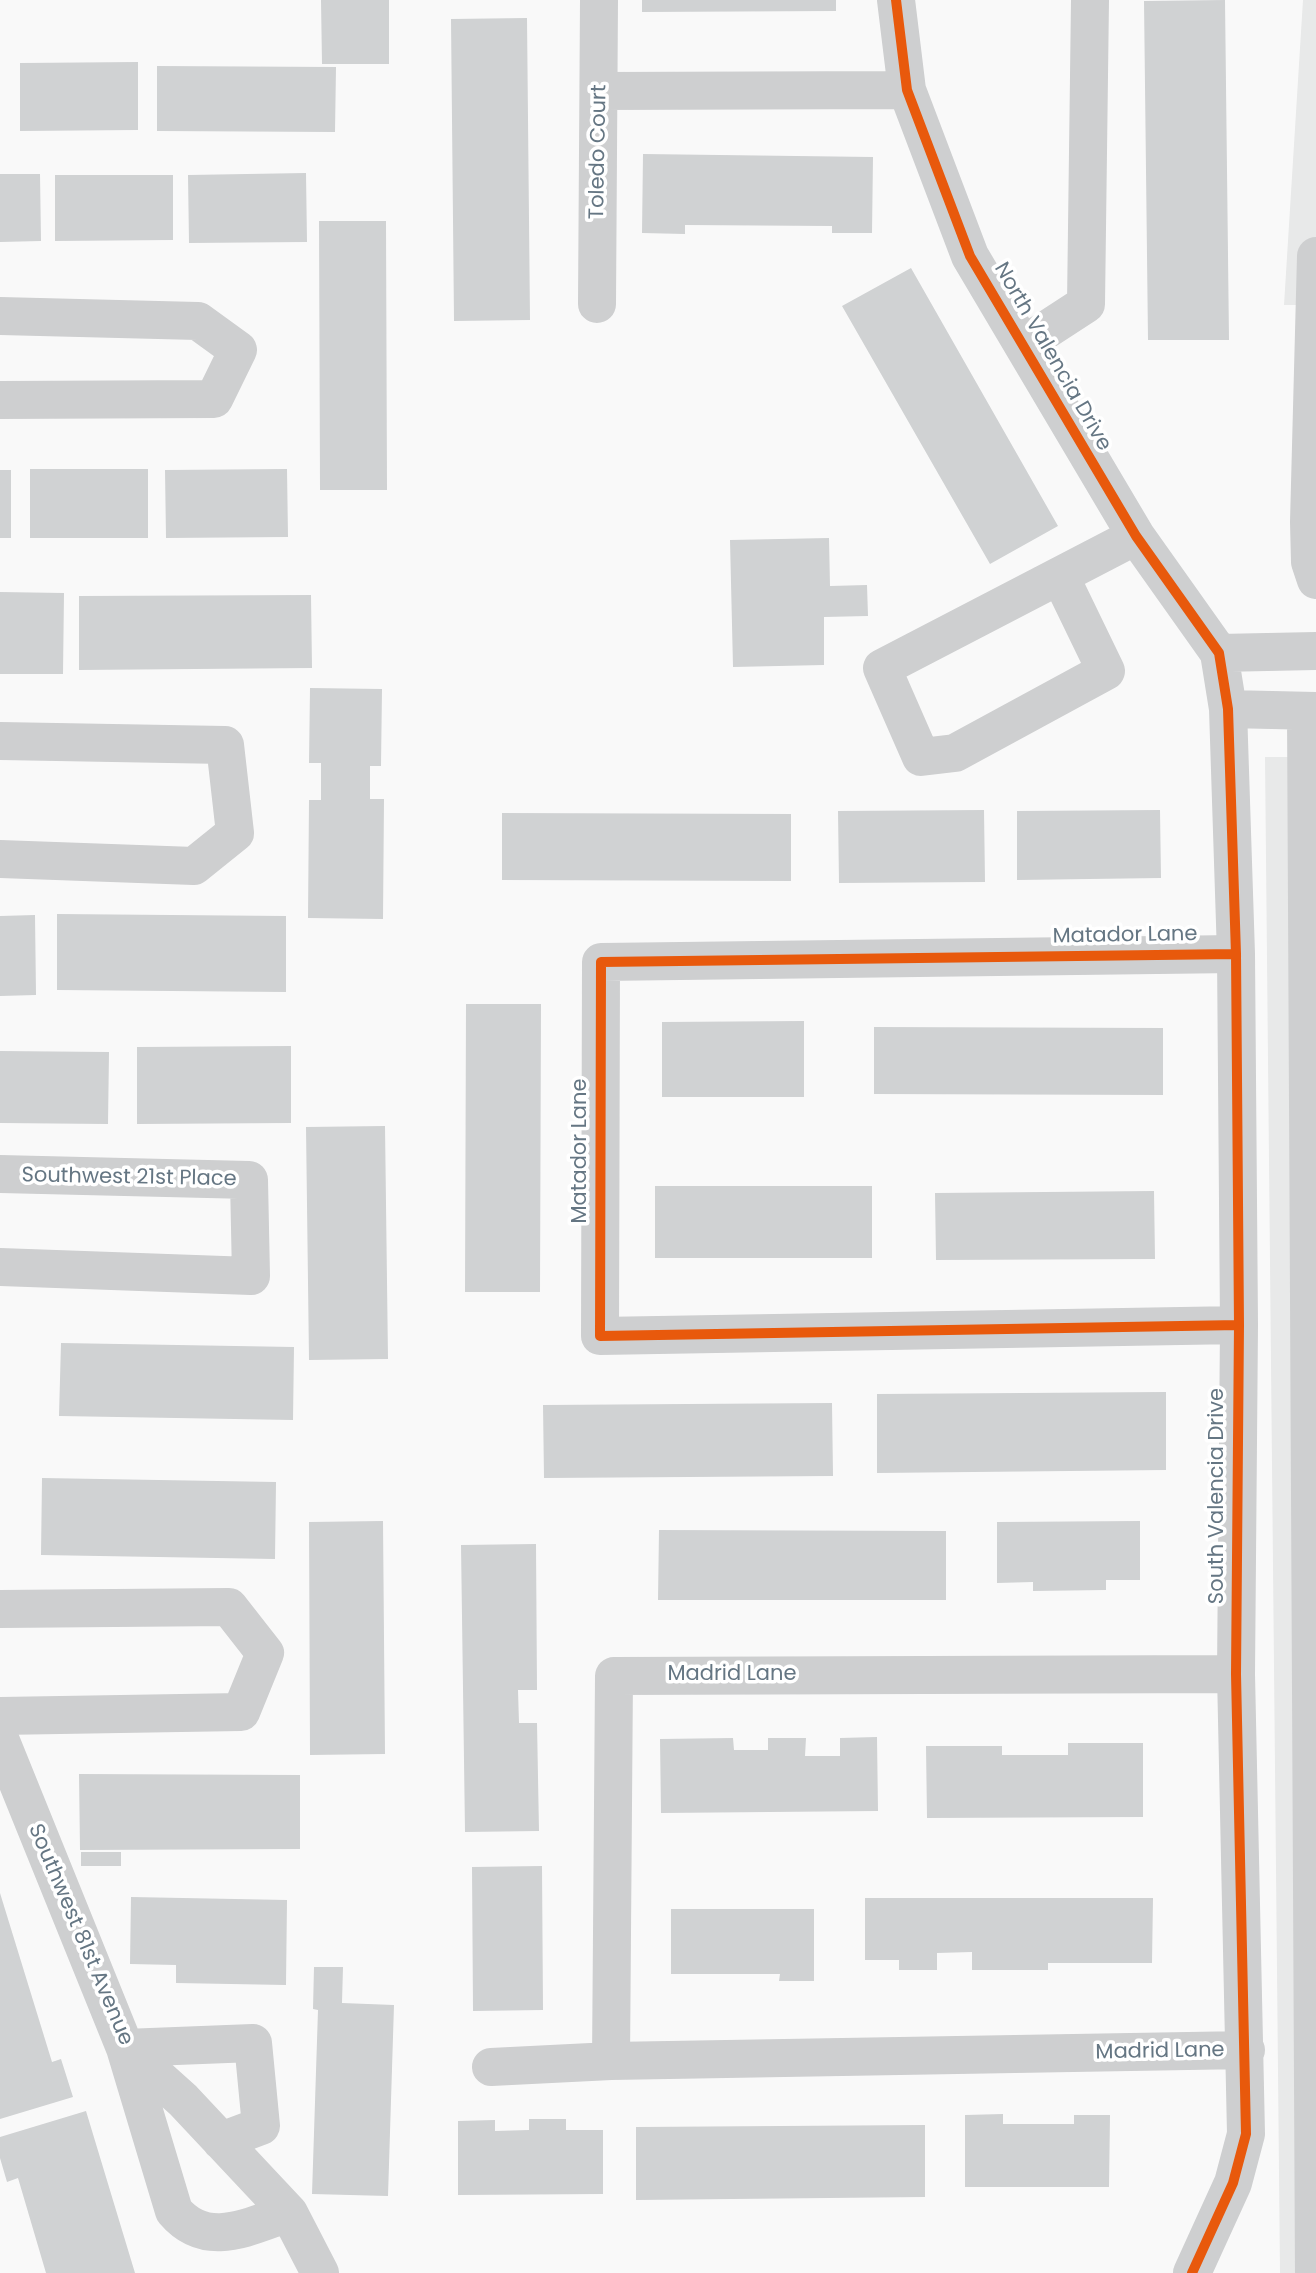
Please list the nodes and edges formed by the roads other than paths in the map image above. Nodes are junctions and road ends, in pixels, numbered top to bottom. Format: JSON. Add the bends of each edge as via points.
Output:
{"nodes":[{"id":1,"x":599,"y":0,"type":"edge"},
{"id":2,"x":896,"y":0,"type":"edge"},
{"id":3,"x":1090,"y":0,"type":"edge"},
{"id":4,"x":907,"y":90,"type":"junction"},
{"id":5,"x":600,"y":91,"type":"junction"},
{"id":6,"x":1316,"y":256,"type":"edge"},
{"id":7,"x":597,"y":304,"type":"dead end"},
{"id":8,"x":0,"y":316,"type":"edge"},
{"id":9,"x":1023,"y":345,"type":"junction"},
{"id":10,"x":0,"y":400,"type":"edge"},
{"id":11,"x":1136,"y":536,"type":"junction"},
{"id":12,"x":1060,"y":576,"type":"junction"},
{"id":13,"x":1316,"y":580,"type":"edge"},
{"id":14,"x":1316,"y":651,"type":"edge"},
{"id":15,"x":1219,"y":653,"type":"junction"},
{"id":16,"x":1228,"y":709,"type":"junction"},
{"id":17,"x":1311,"y":712,"type":"edge"},
{"id":18,"x":0,"y":741,"type":"edge"},
{"id":19,"x":0,"y":859,"type":"edge"},
{"id":20,"x":1236,"y":954,"type":"junction"},
{"id":21,"x":0,"y":1174,"type":"edge"},
{"id":22,"x":0,"y":1267,"type":"edge"},
{"id":23,"x":1239,"y":1325,"type":"junction"},
{"id":24,"x":0,"y":1609,"type":"edge"},
{"id":25,"x":1236,"y":1674,"type":"junction"},
{"id":26,"x":0,"y":1716,"type":"edge"},
{"id":27,"x":4,"y":1758,"type":"edge"},
{"id":28,"x":125,"y":2048,"type":"junction"},
{"id":29,"x":1246,"y":2050,"type":"junction"},
{"id":30,"x":611,"y":2061,"type":"junction"},
{"id":31,"x":491,"y":2067,"type":"dead end"},
{"id":32,"x":221,"y":2141,"type":"junction"},
{"id":33,"x":1315,"y":2194,"type":"edge"},
{"id":34,"x":289,"y":2213,"type":"junction"},
{"id":35,"x":320,"y":2273,"type":"edge"},
{"id":36,"x":1192,"y":2273,"type":"edge"},
{"id":37,"x":1314,"y":2273,"type":"edge"}],
"edges":[{"from":1,"to":5,"type":"street","name":"Toledo Court"},
{"from":2,"to":4,"type":"street","name":"North Valencia Drive"},
{"from":3,"to":9,"type":"street","name":"North Valencia Drive","via":[[1086,304]]},
{"from":4,"to":5,"type":"street"},
{"from":4,"to":9,"type":"street","name":"North Valencia Drive","via":[[970,256]]},
{"from":5,"to":7,"type":"street","name":"Toledo Court"},
{"from":6,"to":13,"type":"street","via":[[1309,522],[1310,562]]},
{"from":8,"to":10,"type":"street","via":[[198,321],[238,350],[214,399]]},
{"from":9,"to":11,"type":"street","name":"North Valencia Drive"},
{"from":11,"to":12,"type":"street"},
{"from":11,"to":15,"type":"street","name":"North Valencia Drive"},
{"from":12,"to":12,"type":"street","via":[[882,668],[921,757],[955,753],[1106,671]]},
{"from":14,"to":15,"type":"street"},
{"from":15,"to":16,"type":"street","name":"North Valencia Drive"},
{"from":16,"to":17,"type":"street"},
{"from":16,"to":20,"type":"street","name":"South Valencia Drive"},
{"from":17,"to":33,"type":"street"},
{"from":18,"to":19,"type":"street","via":[[225,745],[235,833],[194,866]]},
{"from":20,"to":23,"type":"street","name":"South Valencia Drive"},
{"from":20,"to":23,"type":"street","name":"Matador Lane","via":[[601,962],[600,1336]]},
{"from":21,"to":22,"type":"street","name":"Southwest 21st Place","via":[[248,1180],[251,1276]]},
{"from":23,"to":25,"type":"street","name":"South Valencia Drive"},
{"from":24,"to":26,"type":"street","via":[[229,1607],[265,1653],[241,1712]]},
{"from":25,"to":29,"type":"street","name":"South Valencia Drive"},
{"from":25,"to":30,"type":"street","name":"Madrid Lane","via":[[614,1675]]},
{"from":27,"to":28,"type":"street","name":"Southwest 81st Avenue"},
{"from":28,"to":32,"type":"street","name":"Southwest 81st Avenue"},
{"from":28,"to":32,"type":"street","via":[[253,2043],[261,2126]]},
{"from":28,"to":34,"type":"street","via":[[174,2211],[186,2225],[204,2232],[228,2233]]},
{"from":29,"to":30,"type":"street","name":"Madrid Lane"},
{"from":29,"to":36,"type":"street","name":"South Valencia Drive","via":[[1246,2134],[1233,2183]]},
{"from":30,"to":31,"type":"street","name":"Madrid Lane"},
{"from":32,"to":34,"type":"street","name":"Southwest 81st Avenue"},
{"from":33,"to":37,"type":"street"},
{"from":34,"to":35,"type":"street","name":"Southwest 81st Avenue"}]}
